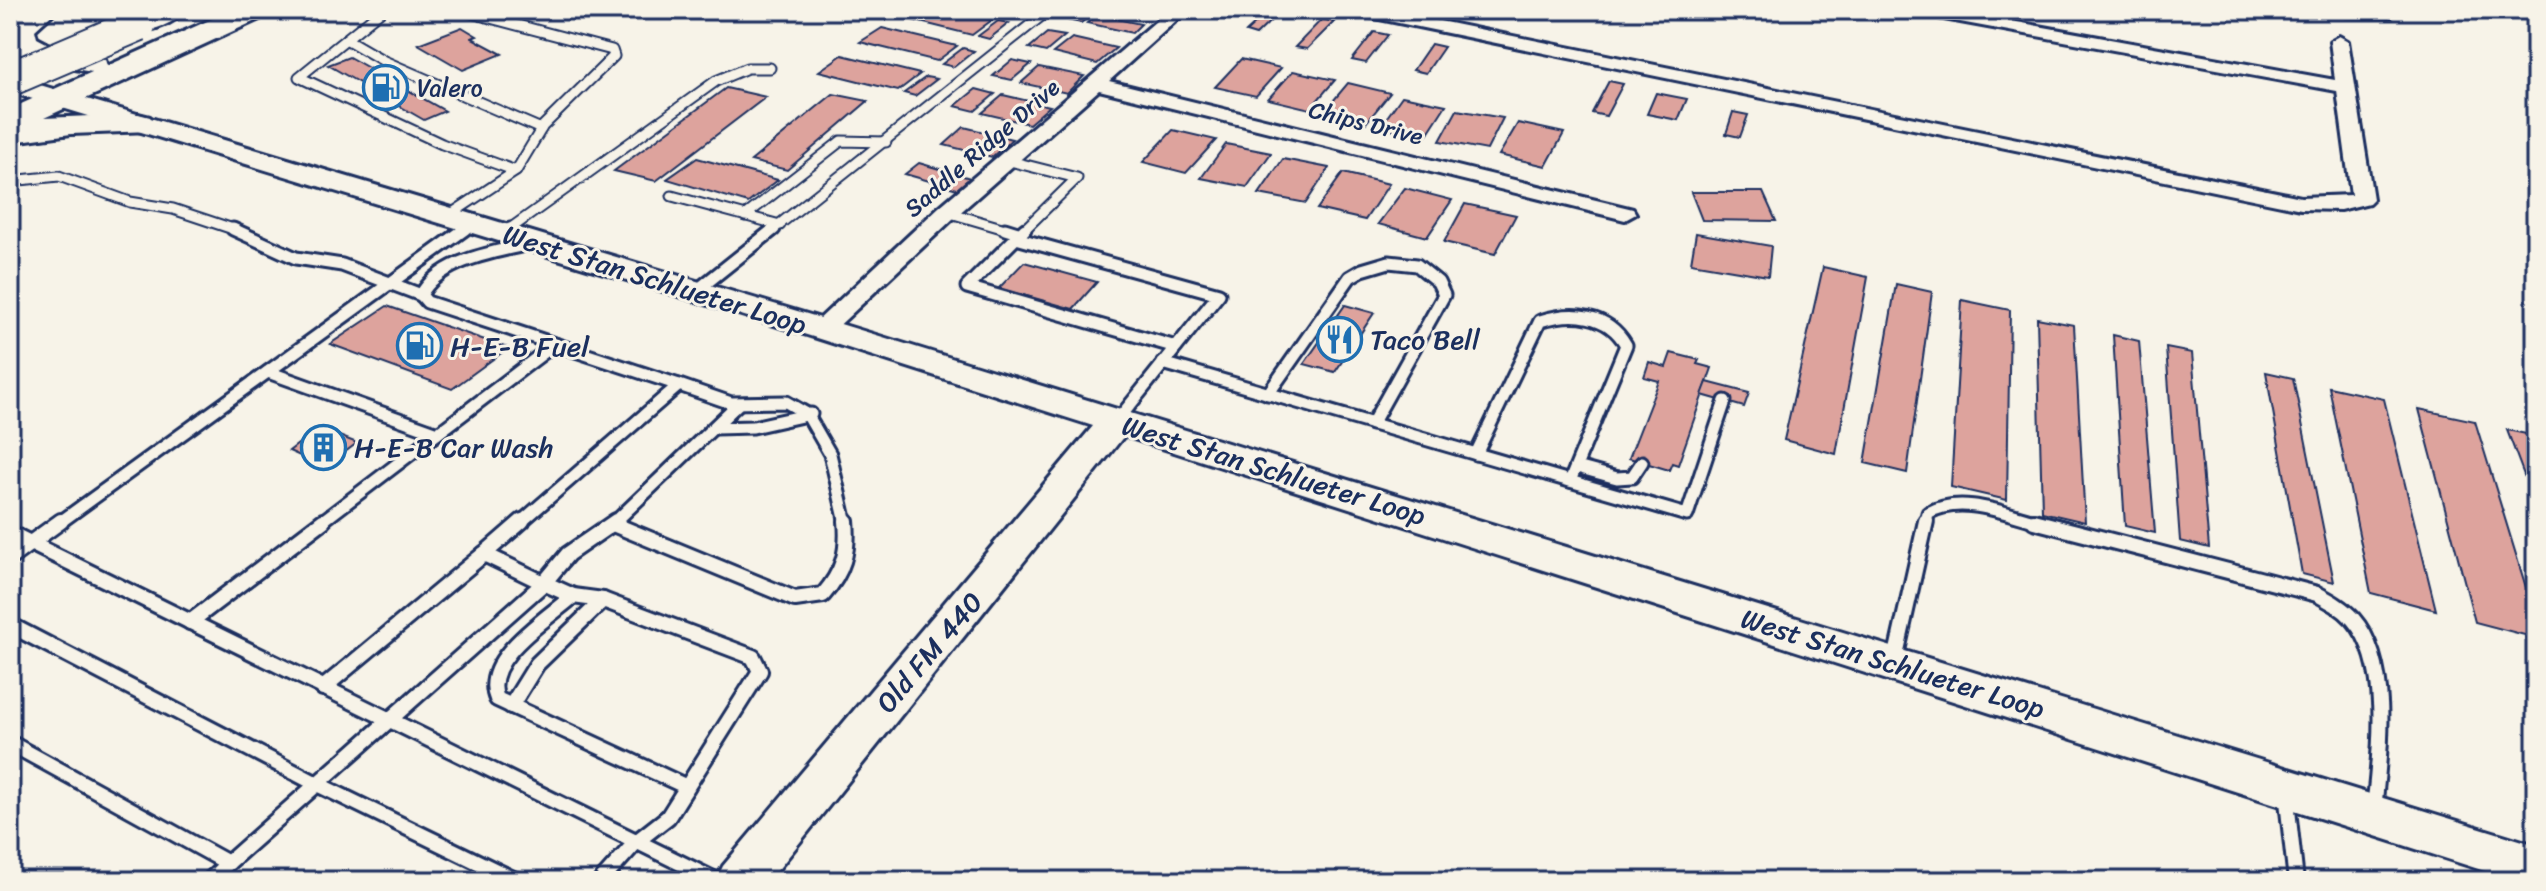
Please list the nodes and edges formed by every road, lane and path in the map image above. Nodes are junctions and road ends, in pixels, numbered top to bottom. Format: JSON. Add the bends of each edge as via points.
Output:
{"nodes":[{"id":1,"x":17,"y":10,"type":"edge"},
{"id":2,"x":42,"y":10,"type":"edge"},
{"id":3,"x":170,"y":10,"type":"edge"},
{"id":4,"x":256,"y":10,"type":"edge"},
{"id":5,"x":382,"y":10,"type":"edge"},
{"id":6,"x":460,"y":10,"type":"edge"},
{"id":7,"x":1049,"y":10,"type":"edge"},
{"id":8,"x":1179,"y":10,"type":"edge"},
{"id":9,"x":1360,"y":10,"type":"edge"},
{"id":10,"x":1922,"y":10,"type":"edge"},
{"id":11,"x":10,"y":13,"type":"edge"},
{"id":12,"x":130,"y":17,"type":"edge"},
{"id":13,"x":346,"y":39,"type":"junction"},
{"id":14,"x":2339,"y":41,"type":"dead end"},
{"id":15,"x":153,"y":56,"type":"junction"},
{"id":16,"x":10,"y":64,"type":"edge"},
{"id":17,"x":770,"y":68,"type":"dead end"},
{"id":18,"x":10,"y":82,"type":"edge"},
{"id":19,"x":1094,"y":83,"type":"junction"},
{"id":20,"x":2344,"y":87,"type":"junction"},
{"id":21,"x":57,"y":99,"type":"junction"},
{"id":22,"x":10,"y":121,"type":"edge"},
{"id":23,"x":138,"y":124,"type":"junction"},
{"id":24,"x":541,"y":129,"type":"junction"},
{"id":25,"x":10,"y":133,"type":"edge"},
{"id":26,"x":886,"y":142,"type":"junction"},
{"id":27,"x":1006,"y":160,"type":"junction"},
{"id":28,"x":516,"y":171,"type":"junction"},
{"id":29,"x":10,"y":181,"type":"edge"},
{"id":30,"x":672,"y":196,"type":"dead end"},
{"id":31,"x":947,"y":212,"type":"junction"},
{"id":32,"x":1625,"y":214,"type":"dead end"},
{"id":33,"x":745,"y":216,"type":"junction"},
{"id":34,"x":460,"y":220,"type":"junction"},
{"id":35,"x":780,"y":225,"type":"junction"},
{"id":36,"x":503,"y":234,"type":"junction"},
{"id":37,"x":1019,"y":236,"type":"junction"},
{"id":38,"x":535,"y":242,"type":"junction"},
{"id":39,"x":393,"y":282,"type":"junction"},
{"id":40,"x":694,"y":293,"type":"junction"},
{"id":41,"x":421,"y":295,"type":"junction"},
{"id":42,"x":822,"y":329,"type":"junction"},
{"id":43,"x":555,"y":344,"type":"junction"},
{"id":44,"x":1176,"y":347,"type":"junction"},
{"id":45,"x":1163,"y":363,"type":"junction"},
{"id":46,"x":268,"y":372,"type":"junction"},
{"id":47,"x":679,"y":385,"type":"junction"},
{"id":48,"x":1268,"y":394,"type":"junction"},
{"id":49,"x":1725,"y":401,"type":"dead end"},
{"id":50,"x":738,"y":404,"type":"junction"},
{"id":51,"x":811,"y":414,"type":"junction"},
{"id":52,"x":1117,"y":421,"type":"junction"},
{"id":53,"x":1372,"y":424,"type":"junction"},
{"id":54,"x":715,"y":428,"type":"junction"},
{"id":55,"x":438,"y":433,"type":"junction"},
{"id":56,"x":1476,"y":454,"type":"junction"},
{"id":57,"x":1642,"y":462,"type":"dead end"},
{"id":58,"x":1577,"y":467,"type":"junction"},
{"id":59,"x":1570,"y":481,"type":"junction"},
{"id":60,"x":613,"y":524,"type":"junction"},
{"id":61,"x":10,"y":533,"type":"edge"},
{"id":62,"x":31,"y":544,"type":"junction"},
{"id":63,"x":484,"y":554,"type":"junction"},
{"id":64,"x":10,"y":558,"type":"edge"},
{"id":65,"x":544,"y":583,"type":"junction"},
{"id":66,"x":573,"y":596,"type":"junction"},
{"id":67,"x":603,"y":600,"type":"junction"},
{"id":68,"x":190,"y":622,"type":"junction"},
{"id":69,"x":10,"y":625,"type":"edge"},
{"id":70,"x":1894,"y":664,"type":"junction"},
{"id":71,"x":323,"y":688,"type":"junction"},
{"id":72,"x":511,"y":706,"type":"junction"},
{"id":73,"x":389,"y":720,"type":"junction"},
{"id":74,"x":10,"y":743,"type":"edge"},
{"id":75,"x":317,"y":784,"type":"junction"},
{"id":76,"x":2285,"y":785,"type":"junction"},
{"id":77,"x":687,"y":787,"type":"junction"},
{"id":78,"x":2374,"y":812,"type":"junction"},
{"id":79,"x":636,"y":842,"type":"junction"},
{"id":80,"x":228,"y":863,"type":"junction"},
{"id":81,"x":2536,"y":866,"type":"edge"},
{"id":82,"x":209,"y":881,"type":"edge"},
{"id":83,"x":517,"y":881,"type":"edge"},
{"id":84,"x":601,"y":881,"type":"edge"},
{"id":85,"x":717,"y":881,"type":"edge"},
{"id":86,"x":740,"y":881,"type":"edge"},
{"id":87,"x":2296,"y":881,"type":"edge"}],
"edges":[{"from":1,"to":11,"type":"highway"},
{"from":2,"to":15,"type":"highway","via":[[19,28],[23,43],[46,55],[94,63]]},
{"from":3,"to":12,"type":"highway"},
{"from":4,"to":15,"type":"highway"},
{"from":5,"to":13,"type":"lane"},
{"from":6,"to":24,"type":"lane","via":[[612,50],[614,56]]},
{"from":7,"to":26,"type":"lane"},
{"from":8,"to":19,"type":"street","name":"Saddle Ridge Drive"},
{"from":9,"to":20,"type":"street","via":[[2301,203],[2362,199]]},
{"from":10,"to":20,"type":"street"},
{"from":12,"to":16,"type":"highway"},
{"from":12,"to":18,"type":"highway","bridge":true},
{"from":13,"to":24,"type":"lane","via":[[384,61]]},
{"from":13,"to":28,"type":"lane","via":[[299,77],[442,144]]},
{"from":14,"to":20,"type":"street"},
{"from":15,"to":21,"type":"highway"},
{"from":15,"to":23,"type":"highway","via":[[132,79],[119,108]]},
{"from":17,"to":36,"type":"lane","via":[[747,68],[716,81]]},
{"from":18,"to":21,"type":"main road","name":"West Stan Schlueter Loop"},
{"from":19,"to":27,"type":"street","name":"Saddle Ridge Drive"},
{"from":19,"to":32,"type":"street","name":"Chips Drive"},
{"from":21,"to":22,"type":"highway"},
{"from":21,"to":23,"type":"main road","name":"West Stan Schlueter Loop"},
{"from":23,"to":25,"type":"highway","via":[[71,124]]},
{"from":23,"to":34,"type":"main road","name":"West Stan Schlueter Loop"},
{"from":24,"to":28,"type":"lane"},
{"from":26,"to":33,"type":"lane","via":[[841,141]]},
{"from":26,"to":35,"type":"lane"},
{"from":27,"to":31,"type":"street","name":"Saddle Ridge Drive"},
{"from":27,"to":37,"type":"lane","via":[[1077,178]]},
{"from":28,"to":34,"type":"lane"},
{"from":29,"to":39,"type":"lane","via":[[59,176],[113,197],[166,207],[256,237],[296,258],[342,265]]},
{"from":30,"to":33,"type":"lane"},
{"from":31,"to":37,"type":"lane"},
{"from":31,"to":42,"type":"street","name":"Saddle Ridge Drive"},
{"from":33,"to":35,"type":"lane"},
{"from":34,"to":36,"type":"main road","name":"West Stan Schlueter Loop"},
{"from":34,"to":39,"type":"lane"},
{"from":35,"to":40,"type":"lane"},
{"from":36,"to":38,"type":"main road","name":"West Stan Schlueter Loop"},
{"from":37,"to":44,"type":"lane","via":[[1219,294]]},
{"from":37,"to":44,"type":"lane","via":[[967,287]]},
{"from":38,"to":40,"type":"main road","name":"West Stan Schlueter Loop"},
{"from":38,"to":41,"type":"lane","via":[[447,268],[433,276]]},
{"from":39,"to":41,"type":"lane"},
{"from":39,"to":46,"type":"lane"},
{"from":40,"to":42,"type":"main road","name":"West Stan Schlueter Loop"},
{"from":41,"to":43,"type":"lane","via":[[427,302]]},
{"from":42,"to":52,"type":"main road","name":"West Stan Schlueter Loop"},
{"from":43,"to":47,"type":"lane"},
{"from":43,"to":55,"type":"lane"},
{"from":44,"to":45,"type":"lane"},
{"from":45,"to":48,"type":"lane"},
{"from":45,"to":52,"type":"lane"},
{"from":46,"to":55,"type":"lane"},
{"from":46,"to":62,"type":"lane"},
{"from":47,"to":50,"type":"lane"},
{"from":47,"to":63,"type":"lane"},
{"from":48,"to":53,"type":"lane"},
{"from":48,"to":53,"type":"lane","via":[[1350,277],[1366,264],[1389,261],[1428,271],[1441,282],[1444,295]]},
{"from":49,"to":59,"type":"lane","via":[[1687,515]]},
{"from":50,"to":51,"type":"lane","via":[[766,399],[791,403]]},
{"from":50,"to":54,"type":"lane"},
{"from":51,"to":54,"type":"lane","via":[[753,427]]},
{"from":51,"to":60,"type":"lane","via":[[831,452],[848,534],[842,570],[823,595],[795,599]]},
{"from":52,"to":70,"type":"main road","name":"West Stan Schlueter Loop"},
{"from":52,"to":86,"type":"main road","name":"Old FM 440"},
{"from":53,"to":56,"type":"lane"},
{"from":54,"to":60,"type":"lane"},
{"from":55,"to":68,"type":"lane"},
{"from":56,"to":58,"type":"lane","via":[[1540,321],[1566,313],[1613,327],[1626,345]]},
{"from":56,"to":59,"type":"lane"},
{"from":57,"to":58,"type":"lane","via":[[1632,477],[1624,479]]},
{"from":58,"to":59,"type":"lane"},
{"from":60,"to":65,"type":"lane","via":[[568,554]]},
{"from":61,"to":62,"type":"lane"},
{"from":62,"to":64,"type":"lane"},
{"from":62,"to":68,"type":"lane"},
{"from":63,"to":65,"type":"lane"},
{"from":63,"to":71,"type":"lane"},
{"from":65,"to":66,"type":"lane"},
{"from":65,"to":73,"type":"lane"},
{"from":66,"to":67,"type":"lane"},
{"from":66,"to":72,"type":"lane","via":[[494,674],[497,699]]},
{"from":67,"to":72,"type":"lane","via":[[537,664]]},
{"from":67,"to":77,"type":"lane","via":[[753,657],[760,671]]},
{"from":68,"to":71,"type":"lane"},
{"from":69,"to":75,"type":"lane"},
{"from":70,"to":76,"type":"main road","name":"West Stan Schlueter Loop"},
{"from":70,"to":78,"type":"lane","via":[[1928,513],[1942,505],[1973,505],[2317,594],[2357,623],[2373,659],[2382,744]]},
{"from":71,"to":73,"type":"lane"},
{"from":72,"to":77,"type":"lane"},
{"from":73,"to":75,"type":"lane"},
{"from":73,"to":79,"type":"lane"},
{"from":74,"to":80,"type":"lane"},
{"from":75,"to":80,"type":"lane"},
{"from":75,"to":83,"type":"lane"},
{"from":76,"to":78,"type":"main road","name":"West Stan Schlueter Loop"},
{"from":76,"to":87,"type":"lane"},
{"from":77,"to":79,"type":"lane","via":[[668,817]]},
{"from":78,"to":81,"type":"main road","name":"West Stan Schlueter Loop"},
{"from":79,"to":84,"type":"lane"},
{"from":79,"to":85,"type":"lane"},
{"from":80,"to":82,"type":"lane"}]}
